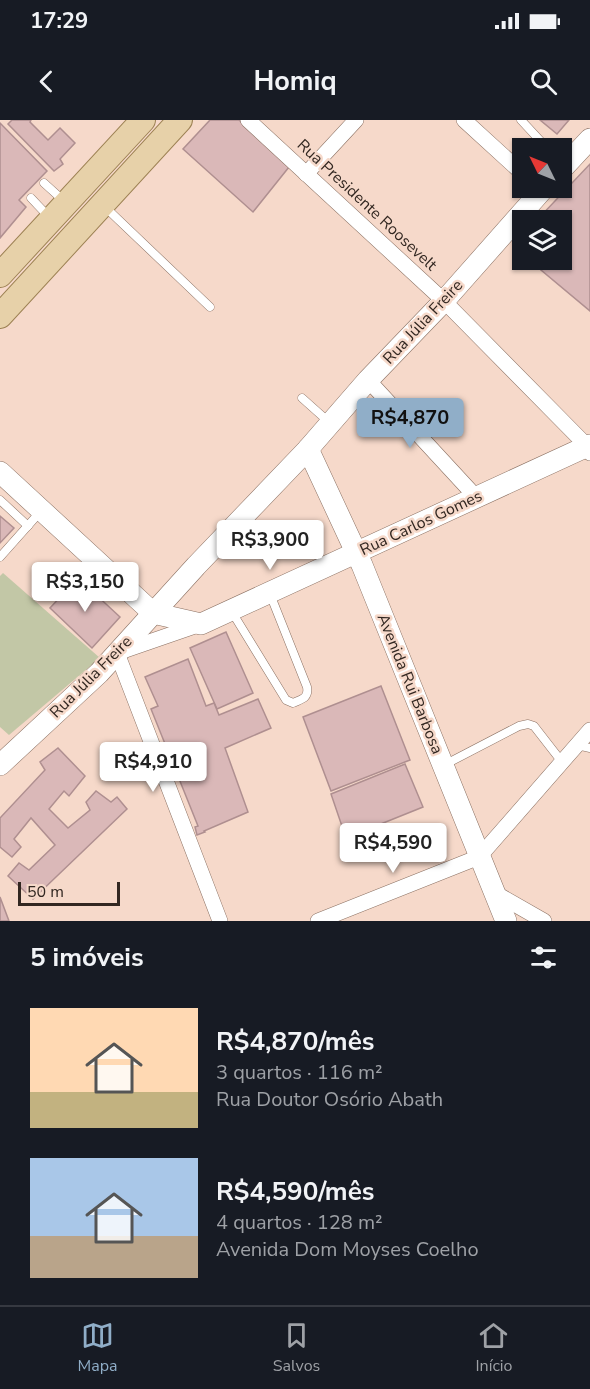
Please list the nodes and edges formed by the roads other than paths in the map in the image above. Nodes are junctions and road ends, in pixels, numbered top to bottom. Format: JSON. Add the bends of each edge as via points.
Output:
{"nodes":[{"id":1,"x":143,"y":120,"type":"edge"},
{"id":2,"x":180,"y":120,"type":"edge"},
{"id":3,"x":248,"y":120,"type":"edge"},
{"id":4,"x":356,"y":120,"type":"edge"},
{"id":5,"x":464,"y":120,"type":"edge"},
{"id":6,"x":522,"y":120,"type":"edge"},
{"id":7,"x":538,"y":138,"type":"edge"},
{"id":8,"x":590,"y":139,"type":"edge"},
{"id":9,"x":572,"y":157,"type":"edge"},
{"id":10,"x":512,"y":164,"type":"edge"},
{"id":11,"x":306,"y":174,"type":"junction"},
{"id":12,"x":44,"y":183,"type":"dead end"},
{"id":13,"x":31,"y":198,"type":"dead end"},
{"id":14,"x":533,"y":198,"type":"edge"},
{"id":15,"x":103,"y":204,"type":"junction"},
{"id":16,"x":59,"y":211,"type":"junction"},
{"id":17,"x":0,"y":275,"type":"edge"},
{"id":18,"x":444,"y":301,"type":"junction"},
{"id":19,"x":210,"y":307,"type":"dead end"},
{"id":20,"x":0,"y":316,"type":"edge"},
{"id":21,"x":369,"y":380,"type":"junction"},
{"id":22,"x":302,"y":398,"type":"dead end"},
{"id":23,"x":330,"y":424,"type":"junction"},
{"id":24,"x":589,"y":448,"type":"edge"},
{"id":25,"x":308,"y":449,"type":"junction"},
{"id":26,"x":0,"y":472,"type":"edge"},
{"id":27,"x":477,"y":497,"type":"junction"},
{"id":28,"x":0,"y":500,"type":"edge"},
{"id":29,"x":35,"y":518,"type":"junction"},
{"id":30,"x":356,"y":553,"type":"junction"},
{"id":31,"x":0,"y":557,"type":"edge"},
{"id":32,"x":269,"y":593,"type":"junction"},
{"id":33,"x":231,"y":610,"type":"junction"},
{"id":34,"x":153,"y":613,"type":"junction"},
{"id":35,"x":201,"y":624,"type":"junction"},
{"id":36,"x":117,"y":653,"type":"junction"},
{"id":37,"x":590,"y":730,"type":"edge"},
{"id":38,"x":583,"y":747,"type":"edge"},
{"id":39,"x":562,"y":762,"type":"junction"},
{"id":40,"x":0,"y":765,"type":"edge"},
{"id":41,"x":442,"y":766,"type":"junction"},
{"id":42,"x":479,"y":857,"type":"junction"},
{"id":43,"x":495,"y":893,"type":"junction"},
{"id":44,"x":220,"y":921,"type":"edge"},
{"id":45,"x":318,"y":921,"type":"edge"},
{"id":46,"x":506,"y":921,"type":"edge"},
{"id":47,"x":544,"y":921,"type":"edge"}],
"edges":[{"from":1,"to":16,"type":"main road"},
{"from":2,"to":15,"type":"main road"},
{"from":3,"to":11,"type":"street","name":"Rua Presidente Roosevelt"},
{"from":4,"to":11,"type":"street"},
{"from":5,"to":10,"type":"street"},
{"from":6,"to":7,"type":"lane"},
{"from":8,"to":9,"type":"main road"},
{"from":11,"to":18,"type":"street","name":"Rua Presidente Roosevelt"},
{"from":12,"to":16,"type":"lane"},
{"from":13,"to":16,"type":"lane"},
{"from":14,"to":18,"type":"main road","name":"Rua Júlia Freire"},
{"from":15,"to":19,"type":"lane"},
{"from":15,"to":20,"type":"main road"},
{"from":16,"to":17,"type":"main road"},
{"from":18,"to":21,"type":"main road","name":"Rua Júlia Freire"},
{"from":18,"to":24,"type":"street","name":"Rua Presidente Roosevelt"},
{"from":21,"to":23,"type":"main road","name":"Rua Júlia Freire"},
{"from":21,"to":27,"type":"street"},
{"from":22,"to":23,"type":"lane"},
{"from":23,"to":25,"type":"main road","name":"Rua Júlia Freire"},
{"from":24,"to":27,"type":"main road","name":"Rua Carlos Gomes"},
{"from":25,"to":30,"type":"main road","name":"Avenida Rui Barbosa"},
{"from":25,"to":34,"type":"main road","name":"Rua Júlia Freire"},
{"from":26,"to":29,"type":"main road"},
{"from":27,"to":30,"type":"main road","name":"Rua Carlos Gomes"},
{"from":28,"to":29,"type":"lane"},
{"from":29,"to":31,"type":"lane"},
{"from":29,"to":34,"type":"main road"},
{"from":30,"to":32,"type":"main road","name":"Rua Carlos Gomes"},
{"from":30,"to":41,"type":"main road","name":"Avenida Rui Barbosa"},
{"from":32,"to":33,"type":"main road","name":"Rua Carlos Gomes"},
{"from":32,"to":33,"type":"lane","via":[[307,687],[306,697],[293,703],[286,700]]},
{"from":33,"to":35,"type":"main road","name":"Rua Carlos Gomes"},
{"from":34,"to":35,"type":"main road"},
{"from":34,"to":36,"type":"main road","name":"Rua Júlia Freire"},
{"from":35,"to":36,"type":"street","name":"Rua Carlos Gomes"},
{"from":36,"to":40,"type":"main road","name":"Rua Júlia Freire"},
{"from":36,"to":44,"type":"street"},
{"from":37,"to":38,"type":"street"},
{"from":38,"to":39,"type":"street"},
{"from":39,"to":41,"type":"lane","via":[[534,726],[528,724]]},
{"from":39,"to":42,"type":"street"},
{"from":41,"to":42,"type":"main road","name":"Avenida Rui Barbosa"},
{"from":42,"to":43,"type":"main road","name":"Avenida Rui Barbosa"},
{"from":42,"to":45,"type":"street"},
{"from":43,"to":46,"type":"main road","name":"Avenida Rui Barbosa"},
{"from":43,"to":47,"type":"street"}]}
